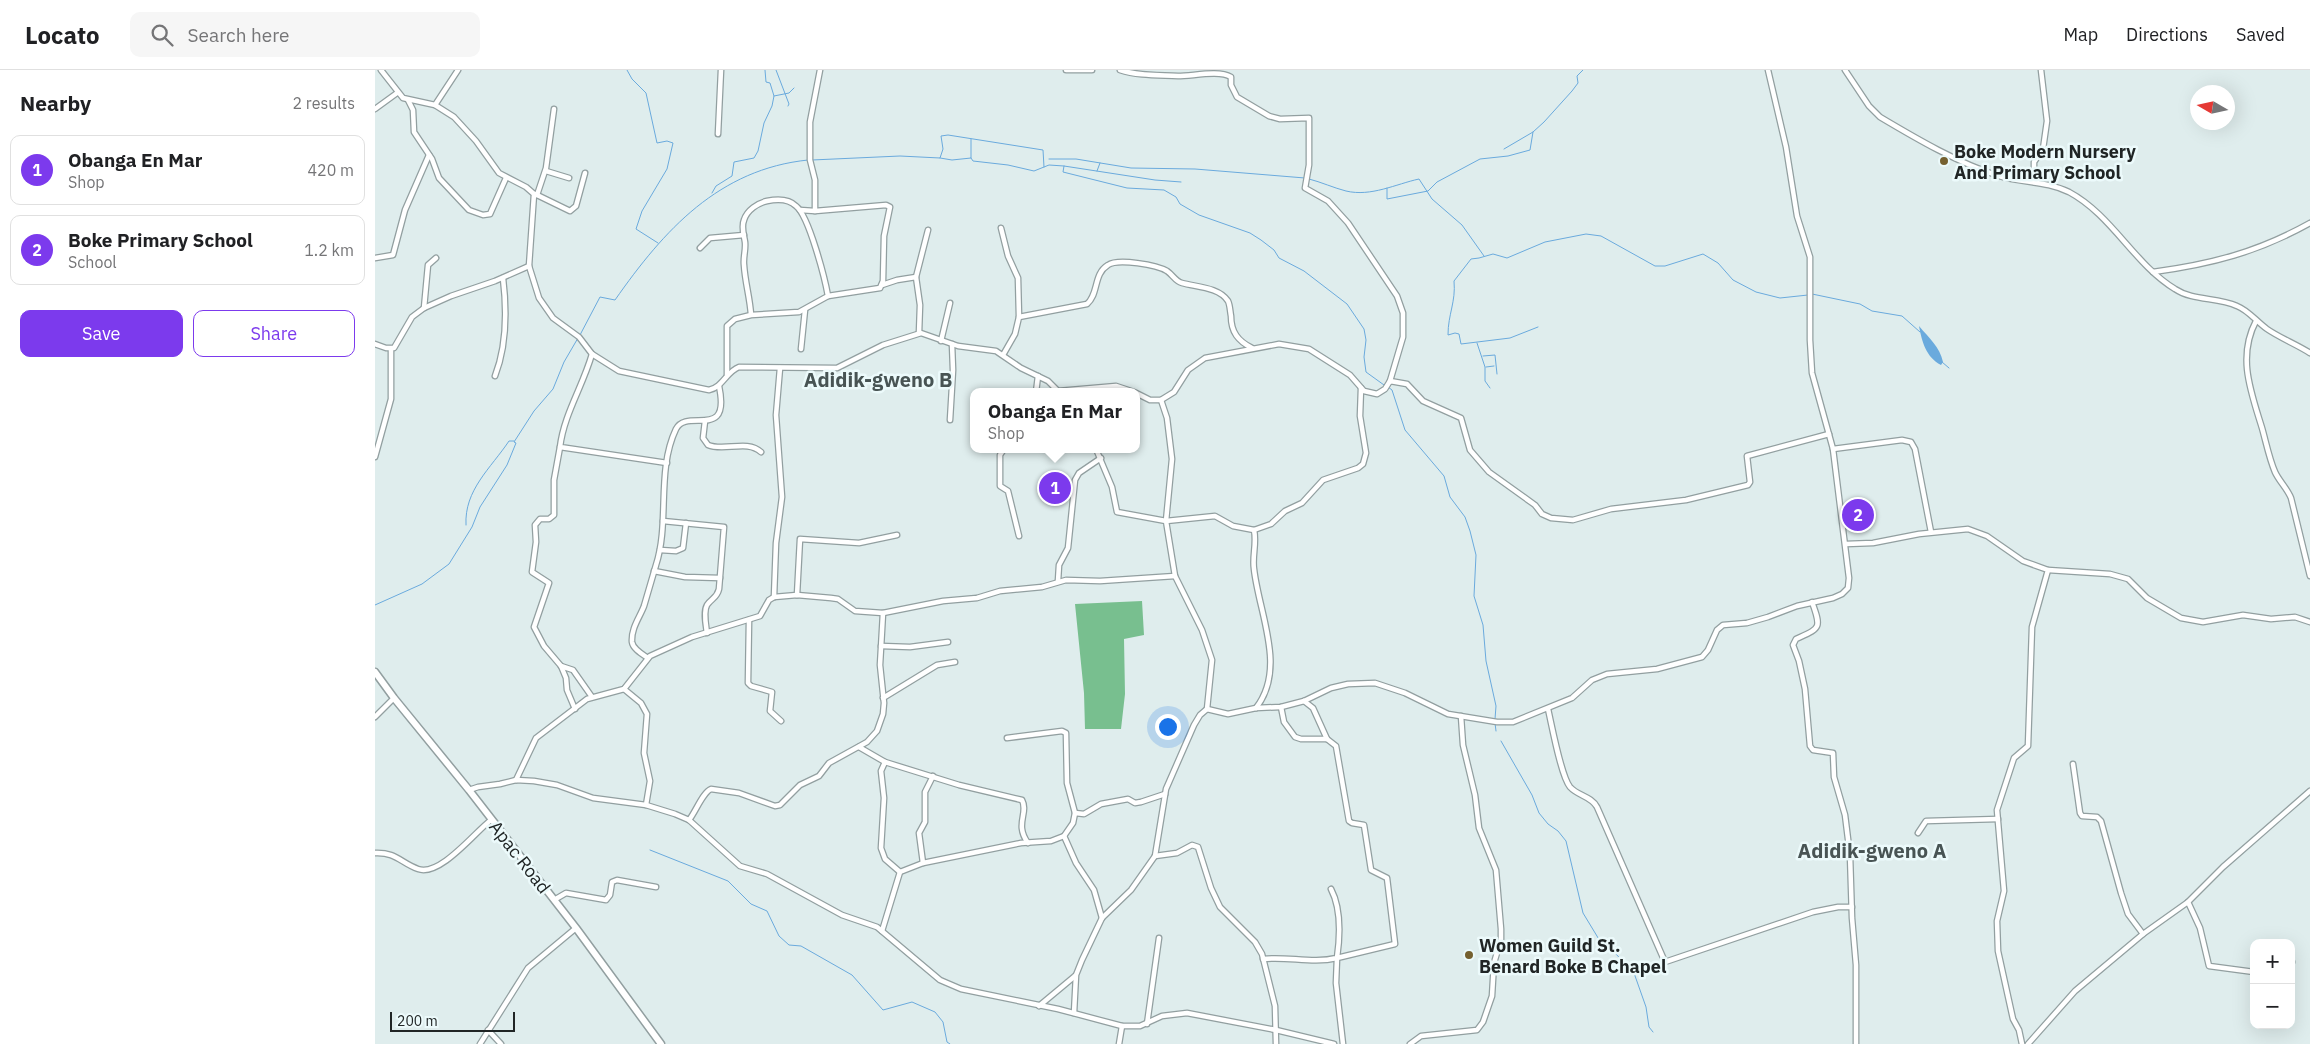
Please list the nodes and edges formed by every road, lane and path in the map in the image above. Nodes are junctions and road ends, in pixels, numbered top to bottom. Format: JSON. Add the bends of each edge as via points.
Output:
{"nodes":[{"id":1,"x":381,"y":70,"type":"edge"},
{"id":2,"x":458,"y":70,"type":"edge"},
{"id":3,"x":721,"y":70,"type":"edge"},
{"id":4,"x":820,"y":70,"type":"edge"},
{"id":5,"x":1066,"y":70,"type":"edge"},
{"id":6,"x":1092,"y":70,"type":"edge"},
{"id":7,"x":1120,"y":70,"type":"edge"},
{"id":8,"x":1768,"y":70,"type":"edge"},
{"id":9,"x":1845,"y":70,"type":"edge"},
{"id":10,"x":2041,"y":70,"type":"edge"},
{"id":11,"x":397,"y":93,"type":"junction"},
{"id":12,"x":408,"y":100,"type":"junction"},
{"id":13,"x":435,"y":105,"type":"junction"},
{"id":14,"x":375,"y":109,"type":"edge"},
{"id":15,"x":554,"y":109,"type":"dead end"},
{"id":16,"x":718,"y":134,"type":"dead end"},
{"id":17,"x":429,"y":155,"type":"junction"},
{"id":18,"x":546,"y":171,"type":"junction"},
{"id":19,"x":585,"y":173,"type":"dead end"},
{"id":20,"x":505,"y":178,"type":"junction"},
{"id":21,"x":569,"y":178,"type":"dead end"},
{"id":22,"x":2034,"y":182,"type":"junction"},
{"id":23,"x":535,"y":194,"type":"junction"},
{"id":24,"x":800,"y":210,"type":"junction"},
{"id":25,"x":815,"y":211,"type":"junction"},
{"id":26,"x":2310,"y":223,"type":"edge"},
{"id":27,"x":1001,"y":228,"type":"dead end"},
{"id":28,"x":929,"y":230,"type":"dead end"},
{"id":29,"x":744,"y":235,"type":"junction"},
{"id":30,"x":700,"y":248,"type":"dead end"},
{"id":31,"x":375,"y":258,"type":"edge"},
{"id":32,"x":437,"y":258,"type":"dead end"},
{"id":33,"x":529,"y":266,"type":"junction"},
{"id":34,"x":2153,"y":272,"type":"junction"},
{"id":35,"x":916,"y":277,"type":"junction"},
{"id":36,"x":503,"y":278,"type":"junction"},
{"id":37,"x":882,"y":285,"type":"junction"},
{"id":38,"x":827,"y":296,"type":"junction"},
{"id":39,"x":950,"y":303,"type":"dead end"},
{"id":40,"x":424,"y":308,"type":"junction"},
{"id":41,"x":805,"y":310,"type":"junction"},
{"id":42,"x":751,"y":315,"type":"junction"},
{"id":43,"x":1019,"y":316,"type":"junction"},
{"id":44,"x":2256,"y":320,"type":"junction"},
{"id":45,"x":919,"y":333,"type":"junction"},
{"id":46,"x":941,"y":340,"type":"junction"},
{"id":47,"x":375,"y":344,"type":"edge"},
{"id":48,"x":952,"y":344,"type":"junction"},
{"id":49,"x":391,"y":349,"type":"junction"},
{"id":50,"x":801,"y":349,"type":"dead end"},
{"id":51,"x":1254,"y":349,"type":"junction"},
{"id":52,"x":2310,"y":353,"type":"edge"},
{"id":53,"x":592,"y":354,"type":"junction"},
{"id":54,"x":1003,"y":355,"type":"junction"},
{"id":55,"x":780,"y":368,"type":"junction"},
{"id":56,"x":727,"y":375,"type":"junction"},
{"id":57,"x":495,"y":376,"type":"dead end"},
{"id":58,"x":1038,"y":376,"type":"junction"},
{"id":59,"x":1390,"y":381,"type":"junction"},
{"id":60,"x":719,"y":386,"type":"junction"},
{"id":61,"x":1036,"y":388,"type":"edge"},
{"id":62,"x":1056,"y":388,"type":"edge"},
{"id":63,"x":1093,"y":388,"type":"edge"},
{"id":64,"x":1122,"y":388,"type":"edge"},
{"id":65,"x":1361,"y":388,"type":"junction"},
{"id":66,"x":1140,"y":394,"type":"edge"},
{"id":67,"x":1161,"y":400,"type":"junction"},
{"id":68,"x":950,"y":420,"type":"dead end"},
{"id":69,"x":705,"y":421,"type":"junction"},
{"id":70,"x":1829,"y":434,"type":"junction"},
{"id":71,"x":560,"y":447,"type":"junction"},
{"id":72,"x":1833,"y":449,"type":"junction"},
{"id":73,"x":761,"y":452,"type":"dead end"},
{"id":74,"x":1001,"y":453,"type":"edge"},
{"id":75,"x":1098,"y":453,"type":"edge"},
{"id":76,"x":375,"y":457,"type":"edge"},
{"id":77,"x":1101,"y":458,"type":"junction"},
{"id":78,"x":667,"y":463,"type":"junction"},
{"id":79,"x":663,"y":521,"type":"junction"},
{"id":80,"x":1166,"y":522,"type":"junction"},
{"id":81,"x":686,"y":523,"type":"junction"},
{"id":82,"x":1254,"y":530,"type":"junction"},
{"id":83,"x":1931,"y":532,"type":"junction"},
{"id":84,"x":897,"y":535,"type":"dead end"},
{"id":85,"x":1019,"y":536,"type":"dead end"},
{"id":86,"x":1846,"y":544,"type":"junction"},
{"id":87,"x":660,"y":550,"type":"junction"},
{"id":88,"x":2048,"y":570,"type":"junction"},
{"id":89,"x":654,"y":571,"type":"junction"},
{"id":90,"x":1175,"y":576,"type":"junction"},
{"id":91,"x":2310,"y":576,"type":"edge"},
{"id":92,"x":720,"y":578,"type":"junction"},
{"id":93,"x":1058,"y":581,"type":"junction"},
{"id":94,"x":797,"y":595,"type":"junction"},
{"id":95,"x":774,"y":597,"type":"junction"},
{"id":96,"x":1812,"y":602,"type":"junction"},
{"id":97,"x":883,"y":613,"type":"junction"},
{"id":98,"x":749,"y":620,"type":"junction"},
{"id":99,"x":2310,"y":622,"type":"edge"},
{"id":100,"x":707,"y":633,"type":"junction"},
{"id":101,"x":948,"y":642,"type":"dead end"},
{"id":102,"x":881,"y":646,"type":"junction"},
{"id":103,"x":648,"y":658,"type":"junction"},
{"id":104,"x":955,"y":662,"type":"dead end"},
{"id":105,"x":561,"y":666,"type":"junction"},
{"id":106,"x":375,"y":672,"type":"edge"},
{"id":107,"x":625,"y":689,"type":"junction"},
{"id":108,"x":592,"y":697,"type":"junction"},
{"id":109,"x":394,"y":698,"type":"junction"},
{"id":110,"x":883,"y":698,"type":"junction"},
{"id":111,"x":1304,"y":701,"type":"junction"},
{"id":112,"x":1281,"y":707,"type":"junction"},
{"id":113,"x":1256,"y":708,"type":"junction"},
{"id":114,"x":575,"y":709,"type":"junction"},
{"id":115,"x":1207,"y":709,"type":"junction"},
{"id":116,"x":1548,"y":709,"type":"junction"},
{"id":117,"x":1461,"y":716,"type":"junction"},
{"id":118,"x":375,"y":717,"type":"edge"},
{"id":119,"x":781,"y":721,"type":"dead end"},
{"id":120,"x":1007,"y":738,"type":"dead end"},
{"id":121,"x":1327,"y":739,"type":"junction"},
{"id":122,"x":859,"y":748,"type":"junction"},
{"id":123,"x":885,"y":762,"type":"junction"},
{"id":124,"x":2073,"y":764,"type":"dead end"},
{"id":125,"x":933,"y":776,"type":"junction"},
{"id":126,"x":516,"y":780,"type":"junction"},
{"id":127,"x":469,"y":790,"type":"junction"},
{"id":128,"x":2310,"y":791,"type":"edge"},
{"id":129,"x":1165,"y":794,"type":"junction"},
{"id":130,"x":646,"y":805,"type":"junction"},
{"id":131,"x":1075,"y":814,"type":"junction"},
{"id":132,"x":1998,"y":819,"type":"junction"},
{"id":133,"x":491,"y":820,"type":"junction"},
{"id":134,"x":689,"y":820,"type":"junction"},
{"id":135,"x":1919,"y":833,"type":"dead end"},
{"id":136,"x":1064,"y":836,"type":"junction"},
{"id":137,"x":1028,"y":842,"type":"junction"},
{"id":138,"x":375,"y":853,"type":"edge"},
{"id":139,"x":1155,"y":856,"type":"junction"},
{"id":140,"x":923,"y":863,"type":"junction"},
{"id":141,"x":900,"y":872,"type":"junction"},
{"id":142,"x":656,"y":887,"type":"dead end"},
{"id":143,"x":1331,"y":889,"type":"dead end"},
{"id":144,"x":554,"y":900,"type":"junction"},
{"id":145,"x":2188,"y":902,"type":"junction"},
{"id":146,"x":1852,"y":907,"type":"junction"},
{"id":147,"x":1102,"y":918,"type":"junction"},
{"id":148,"x":576,"y":928,"type":"junction"},
{"id":149,"x":882,"y":931,"type":"junction"},
{"id":150,"x":2143,"y":934,"type":"junction"},
{"id":151,"x":1159,"y":938,"type":"dead end"},
{"id":152,"x":1337,"y":958,"type":"junction"},
{"id":153,"x":1263,"y":959,"type":"junction"},
{"id":154,"x":2250,"y":971,"type":"edge"},
{"id":155,"x":1076,"y":975,"type":"junction"},
{"id":156,"x":1039,"y":1006,"type":"junction"},
{"id":157,"x":1074,"y":1013,"type":"junction"},
{"id":158,"x":1147,"y":1024,"type":"junction"},
{"id":159,"x":1122,"y":1026,"type":"junction"},
{"id":160,"x":487,"y":1030,"type":"junction"},
{"id":161,"x":1276,"y":1030,"type":"junction"},
{"id":162,"x":479,"y":1044,"type":"edge"},
{"id":163,"x":501,"y":1044,"type":"edge"},
{"id":164,"x":661,"y":1044,"type":"edge"},
{"id":165,"x":1119,"y":1044,"type":"edge"},
{"id":166,"x":1275,"y":1044,"type":"edge"},
{"id":167,"x":1334,"y":1044,"type":"edge"},
{"id":168,"x":1343,"y":1044,"type":"edge"},
{"id":169,"x":1410,"y":1044,"type":"edge"},
{"id":170,"x":1856,"y":1044,"type":"edge"},
{"id":171,"x":2022,"y":1044,"type":"edge"},
{"id":172,"x":2029,"y":1044,"type":"edge"}],
"edges":[{"from":1,"to":11,"type":"street"},
{"from":2,"to":13,"type":"street"},
{"from":3,"to":16,"type":"street"},
{"from":4,"to":25,"type":"street","via":[[810,122]]},
{"from":5,"to":6,"type":"street"},
{"from":7,"to":59,"type":"street","via":[[1178,76],[1226,73],[1231,77],[1237,97],[1269,116],[1309,118],[1309,165],[1305,188],[1328,200],[1348,222],[1395,292],[1402,308],[1403,337]]},
{"from":8,"to":70,"type":"street","via":[[1797,216],[1810,257],[1812,373]]},
{"from":9,"to":22,"type":"street","via":[[1880,117],[1999,176]]},
{"from":10,"to":22,"type":"street","via":[[2046,130],[2043,149],[2034,162]]},
{"from":11,"to":12,"type":"street"},
{"from":11,"to":14,"type":"street"},
{"from":12,"to":13,"type":"street"},
{"from":12,"to":17,"type":"street","via":[[413,110],[414,132]]},
{"from":13,"to":20,"type":"street","via":[[459,122]]},
{"from":15,"to":18,"type":"street"},
{"from":17,"to":20,"type":"street","via":[[439,178],[469,210],[483,215],[491,213]]},
{"from":17,"to":31,"type":"street","via":[[405,210],[393,255]]},
{"from":18,"to":21,"type":"street"},
{"from":18,"to":23,"type":"street"},
{"from":19,"to":23,"type":"street","via":[[576,206],[570,211]]},
{"from":20,"to":23,"type":"street"},
{"from":22,"to":34,"type":"street","via":[[2062,189],[2098,212]]},
{"from":23,"to":33,"type":"street"},
{"from":24,"to":25,"type":"street"},
{"from":24,"to":29,"type":"street","via":[[785,201],[761,203],[744,218]]},
{"from":24,"to":38,"type":"street","via":[[822,269]]},
{"from":25,"to":37,"type":"street","via":[[889,206]]},
{"from":26,"to":34,"type":"street","via":[[2235,257]]},
{"from":27,"to":43,"type":"street","via":[[1018,278]]},
{"from":28,"to":35,"type":"street"},
{"from":29,"to":30,"type":"street","via":[[710,238]]},
{"from":29,"to":42,"type":"street","via":[[744,266]]},
{"from":32,"to":40,"type":"street","via":[[428,265]]},
{"from":33,"to":36,"type":"street"},
{"from":33,"to":53,"type":"street","via":[[539,298],[548,312],[579,337]]},
{"from":34,"to":44,"type":"street","via":[[2174,289],[2233,304]]},
{"from":35,"to":37,"type":"street"},
{"from":35,"to":45,"type":"street"},
{"from":36,"to":40,"type":"street"},
{"from":36,"to":57,"type":"street","via":[[503,352]]},
{"from":37,"to":38,"type":"street","via":[[880,288]]},
{"from":38,"to":41,"type":"street"},
{"from":39,"to":46,"type":"street"},
{"from":40,"to":49,"type":"street","via":[[412,317],[400,342]]},
{"from":41,"to":42,"type":"street"},
{"from":41,"to":50,"type":"street"},
{"from":42,"to":56,"type":"street","via":[[735,319],[727,326]]},
{"from":43,"to":51,"type":"street","via":[[1087,304],[1093,299],[1097,278],[1105,266],[1128,262],[1166,271],[1179,282],[1205,288],[1224,297],[1230,305],[1234,333]]},
{"from":43,"to":54,"type":"street","via":[[1018,327]]},
{"from":44,"to":52,"type":"street"},
{"from":44,"to":91,"type":"street","via":[[2249,334],[2247,349],[2249,388],[2271,461],[2291,498]]},
{"from":45,"to":46,"type":"street"},
{"from":45,"to":55,"type":"street","via":[[883,345],[837,368]]},
{"from":46,"to":48,"type":"street"},
{"from":47,"to":49,"type":"street"},
{"from":48,"to":54,"type":"street","via":[[989,349]]},
{"from":48,"to":68,"type":"street"},
{"from":49,"to":76,"type":"street","via":[[391,399]]},
{"from":51,"to":65,"type":"street","via":[[1279,344],[1308,349],[1350,375]]},
{"from":51,"to":67,"type":"street","via":[[1202,360],[1188,370],[1174,392]]},
{"from":53,"to":60,"type":"street","via":[[619,371],[704,390]]},
{"from":53,"to":71,"type":"street","via":[[565,420]]},
{"from":54,"to":58,"type":"street"},
{"from":55,"to":56,"type":"street","via":[[742,366]]},
{"from":55,"to":95,"type":"street","via":[[776,415],[782,499]]},
{"from":56,"to":60,"type":"street"},
{"from":58,"to":61,"type":"street"},
{"from":58,"to":62,"type":"street"},
{"from":59,"to":65,"type":"street","via":[[1377,394]]},
{"from":59,"to":70,"type":"street","via":[[1407,384],[1423,401],[1461,418],[1471,450],[1489,472],[1542,514],[1560,520],[1578,519],[1611,509],[1686,500],[1748,485],[1747,456]]},
{"from":60,"to":69,"type":"street","via":[[718,414]]},
{"from":63,"to":64,"type":"street"},
{"from":65,"to":82,"type":"street","via":[[1360,416],[1366,453],[1363,464],[1323,480],[1302,503],[1285,511],[1271,524]]},
{"from":66,"to":67,"type":"street","via":[[1151,400]]},
{"from":67,"to":80,"type":"street","via":[[1167,418],[1172,459]]},
{"from":69,"to":73,"type":"street","via":[[704,441],[708,445],[753,447]]},
{"from":69,"to":78,"type":"street","via":[[684,421],[677,427]]},
{"from":70,"to":72,"type":"street"},
{"from":71,"to":78,"type":"street"},
{"from":71,"to":105,"type":"street","via":[[554,480],[554,515],[536,522],[532,572],[549,584],[534,629]]},
{"from":72,"to":83,"type":"street","via":[[1902,440],[1911,442]]},
{"from":72,"to":86,"type":"street"},
{"from":74,"to":85,"type":"street","via":[[1000,486],[1008,491]]},
{"from":75,"to":77,"type":"street"},
{"from":77,"to":80,"type":"street","via":[[1115,495],[1117,512]]},
{"from":77,"to":93,"type":"street","via":[[1079,473],[1075,480],[1068,548],[1059,565]]},
{"from":78,"to":79,"type":"street"},
{"from":79,"to":81,"type":"street"},
{"from":79,"to":87,"type":"street"},
{"from":80,"to":82,"type":"street","via":[[1215,516],[1233,526]]},
{"from":80,"to":90,"type":"street"},
{"from":81,"to":87,"type":"street","via":[[683,548]]},
{"from":81,"to":92,"type":"street","via":[[724,527]]},
{"from":82,"to":113,"type":"street","via":[[1254,568],[1271,656],[1267,689]]},
{"from":83,"to":86,"type":"street"},
{"from":83,"to":88,"type":"street","via":[[1973,530],[2023,561]]},
{"from":84,"to":94,"type":"street","via":[[859,543],[800,539]]},
{"from":86,"to":96,"type":"street","via":[[1848,588],[1833,598]]},
{"from":87,"to":89,"type":"street"},
{"from":88,"to":99,"type":"street","via":[[2110,574],[2129,579],[2147,598],[2181,618],[2203,622],[2243,615],[2271,619],[2295,617]]},
{"from":88,"to":132,"type":"street","via":[[2032,626],[2028,746],[2014,758],[1998,801]]},
{"from":89,"to":92,"type":"street","via":[[685,577]]},
{"from":89,"to":103,"type":"street","via":[[632,641],[637,650]]},
{"from":90,"to":93,"type":"street"},
{"from":90,"to":115,"type":"street","via":[[1212,660]]},
{"from":92,"to":100,"type":"street","via":[[718,594],[705,610]]},
{"from":93,"to":97,"type":"street","via":[[1042,587],[1000,591],[977,598]]},
{"from":94,"to":95,"type":"street"},
{"from":94,"to":97,"type":"street","via":[[835,598],[855,611]]},
{"from":95,"to":98,"type":"street","via":[[762,615]]},
{"from":96,"to":116,"type":"street","via":[[1747,623],[1723,625],[1702,657],[1657,669],[1607,674],[1592,680],[1572,698]]},
{"from":96,"to":146,"type":"street","via":[[1818,617],[1817,627],[1812,633],[1796,639],[1793,645],[1806,697],[1810,746],[1813,750],[1833,753],[1834,777],[1848,829]]},
{"from":97,"to":102,"type":"street"},
{"from":98,"to":100,"type":"street"},
{"from":98,"to":119,"type":"street","via":[[748,683],[772,692],[770,711]]},
{"from":100,"to":103,"type":"street","via":[[669,646]]},
{"from":101,"to":102,"type":"street","via":[[919,647]]},
{"from":102,"to":110,"type":"street"},
{"from":103,"to":107,"type":"street"},
{"from":104,"to":110,"type":"street","via":[[937,665]]},
{"from":105,"to":108,"type":"street","via":[[573,670]]},
{"from":105,"to":114,"type":"street"},
{"from":106,"to":109,"type":"main road","name":"Apac Road"},
{"from":107,"to":108,"type":"street"},
{"from":107,"to":130,"type":"street","via":[[641,703],[647,714],[645,752],[650,781]]},
{"from":108,"to":114,"type":"street"},
{"from":109,"to":118,"type":"street"},
{"from":109,"to":127,"type":"main road","name":"Apac Road"},
{"from":110,"to":122,"type":"street","via":[[883,714],[877,731]]},
{"from":111,"to":112,"type":"street"},
{"from":111,"to":117,"type":"street","via":[[1348,684],[1375,683],[1442,712]]},
{"from":111,"to":121,"type":"street","via":[[1316,712]]},
{"from":112,"to":113,"type":"street"},
{"from":112,"to":121,"type":"street","via":[[1284,722],[1295,737]]},
{"from":113,"to":115,"type":"street","via":[[1228,714]]},
{"from":114,"to":126,"type":"street","via":[[536,738]]},
{"from":115,"to":129,"type":"street","via":[[1190,733]]},
{"from":116,"to":117,"type":"street","via":[[1506,723]]},
{"from":116,"to":146,"type":"street","via":[[1565,780],[1597,807],[1665,962],[1813,912]]},
{"from":117,"to":169,"type":"street","via":[[1463,745],[1479,828],[1496,870],[1501,940],[1494,963],[1492,996],[1477,1030],[1421,1036]]},
{"from":120,"to":131,"type":"street","via":[[1066,733],[1067,783]]},
{"from":121,"to":152,"type":"street","via":[[1336,746],[1349,821],[1364,825],[1371,870],[1387,878],[1395,944]]},
{"from":122,"to":123,"type":"street"},
{"from":122,"to":134,"type":"street","via":[[829,763],[819,776],[799,785],[780,805],[731,791],[711,789]]},
{"from":123,"to":125,"type":"street"},
{"from":123,"to":141,"type":"street","via":[[881,771],[881,848],[885,859]]},
{"from":124,"to":150,"type":"street","via":[[2080,813],[2101,821],[2128,914]]},
{"from":125,"to":137,"type":"street","via":[[1022,800],[1021,828]]},
{"from":125,"to":140,"type":"street","via":[[924,796],[925,818],[919,833]]},
{"from":126,"to":127,"type":"street"},
{"from":126,"to":130,"type":"street","via":[[557,785],[593,798]]},
{"from":127,"to":133,"type":"main road","name":"Apac Road"},
{"from":128,"to":145,"type":"street"},
{"from":129,"to":131,"type":"street","via":[[1135,803],[1128,799],[1101,804],[1084,814]]},
{"from":129,"to":139,"type":"street"},
{"from":130,"to":134,"type":"street"},
{"from":131,"to":136,"type":"street"},
{"from":132,"to":135,"type":"street","via":[[1925,821]]},
{"from":132,"to":171,"type":"street","via":[[2004,891],[1997,921],[1998,951]]},
{"from":133,"to":138,"type":"street","via":[[452,858],[426,870],[417,869],[392,854]]},
{"from":133,"to":144,"type":"main road","name":"Apac Road"},
{"from":134,"to":149,"type":"street","via":[[740,866],[767,874],[842,915]]},
{"from":136,"to":137,"type":"street","via":[[1051,841]]},
{"from":136,"to":147,"type":"street","via":[[1076,863],[1094,890]]},
{"from":137,"to":140,"type":"street"},
{"from":139,"to":147,"type":"street","via":[[1131,890]]},
{"from":139,"to":153,"type":"street","via":[[1177,853],[1192,845],[1198,847],[1220,907],[1255,942]]},
{"from":140,"to":141,"type":"street"},
{"from":141,"to":149,"type":"street"},
{"from":142,"to":144,"type":"street","via":[[617,880],[612,882],[606,900],[566,893]]},
{"from":143,"to":152,"type":"street","via":[[1338,926]]},
{"from":144,"to":148,"type":"main road","name":"Apac Road"},
{"from":145,"to":150,"type":"street"},
{"from":145,"to":154,"type":"street","via":[[2200,928],[2209,966]]},
{"from":146,"to":170,"type":"street"},
{"from":147,"to":155,"type":"street"},
{"from":148,"to":160,"type":"street","via":[[529,968]]},
{"from":148,"to":164,"type":"main road","name":"Apac Road"},
{"from":149,"to":156,"type":"street","via":[[940,980],[961,989]]},
{"from":150,"to":172,"type":"street","via":[[2075,991]]},
{"from":151,"to":158,"type":"street"},
{"from":152,"to":153,"type":"street","via":[[1320,961]]},
{"from":152,"to":168,"type":"street"},
{"from":153,"to":161,"type":"street","via":[[1275,1006]]},
{"from":155,"to":156,"type":"street"},
{"from":155,"to":157,"type":"street"},
{"from":156,"to":157,"type":"street"},
{"from":157,"to":159,"type":"street"},
{"from":158,"to":159,"type":"street"},
{"from":158,"to":161,"type":"street","via":[[1162,1016],[1187,1013]]},
{"from":159,"to":165,"type":"street"},
{"from":160,"to":162,"type":"street"},
{"from":160,"to":163,"type":"street"},
{"from":161,"to":166,"type":"street"},
{"from":161,"to":167,"type":"street"}]}
